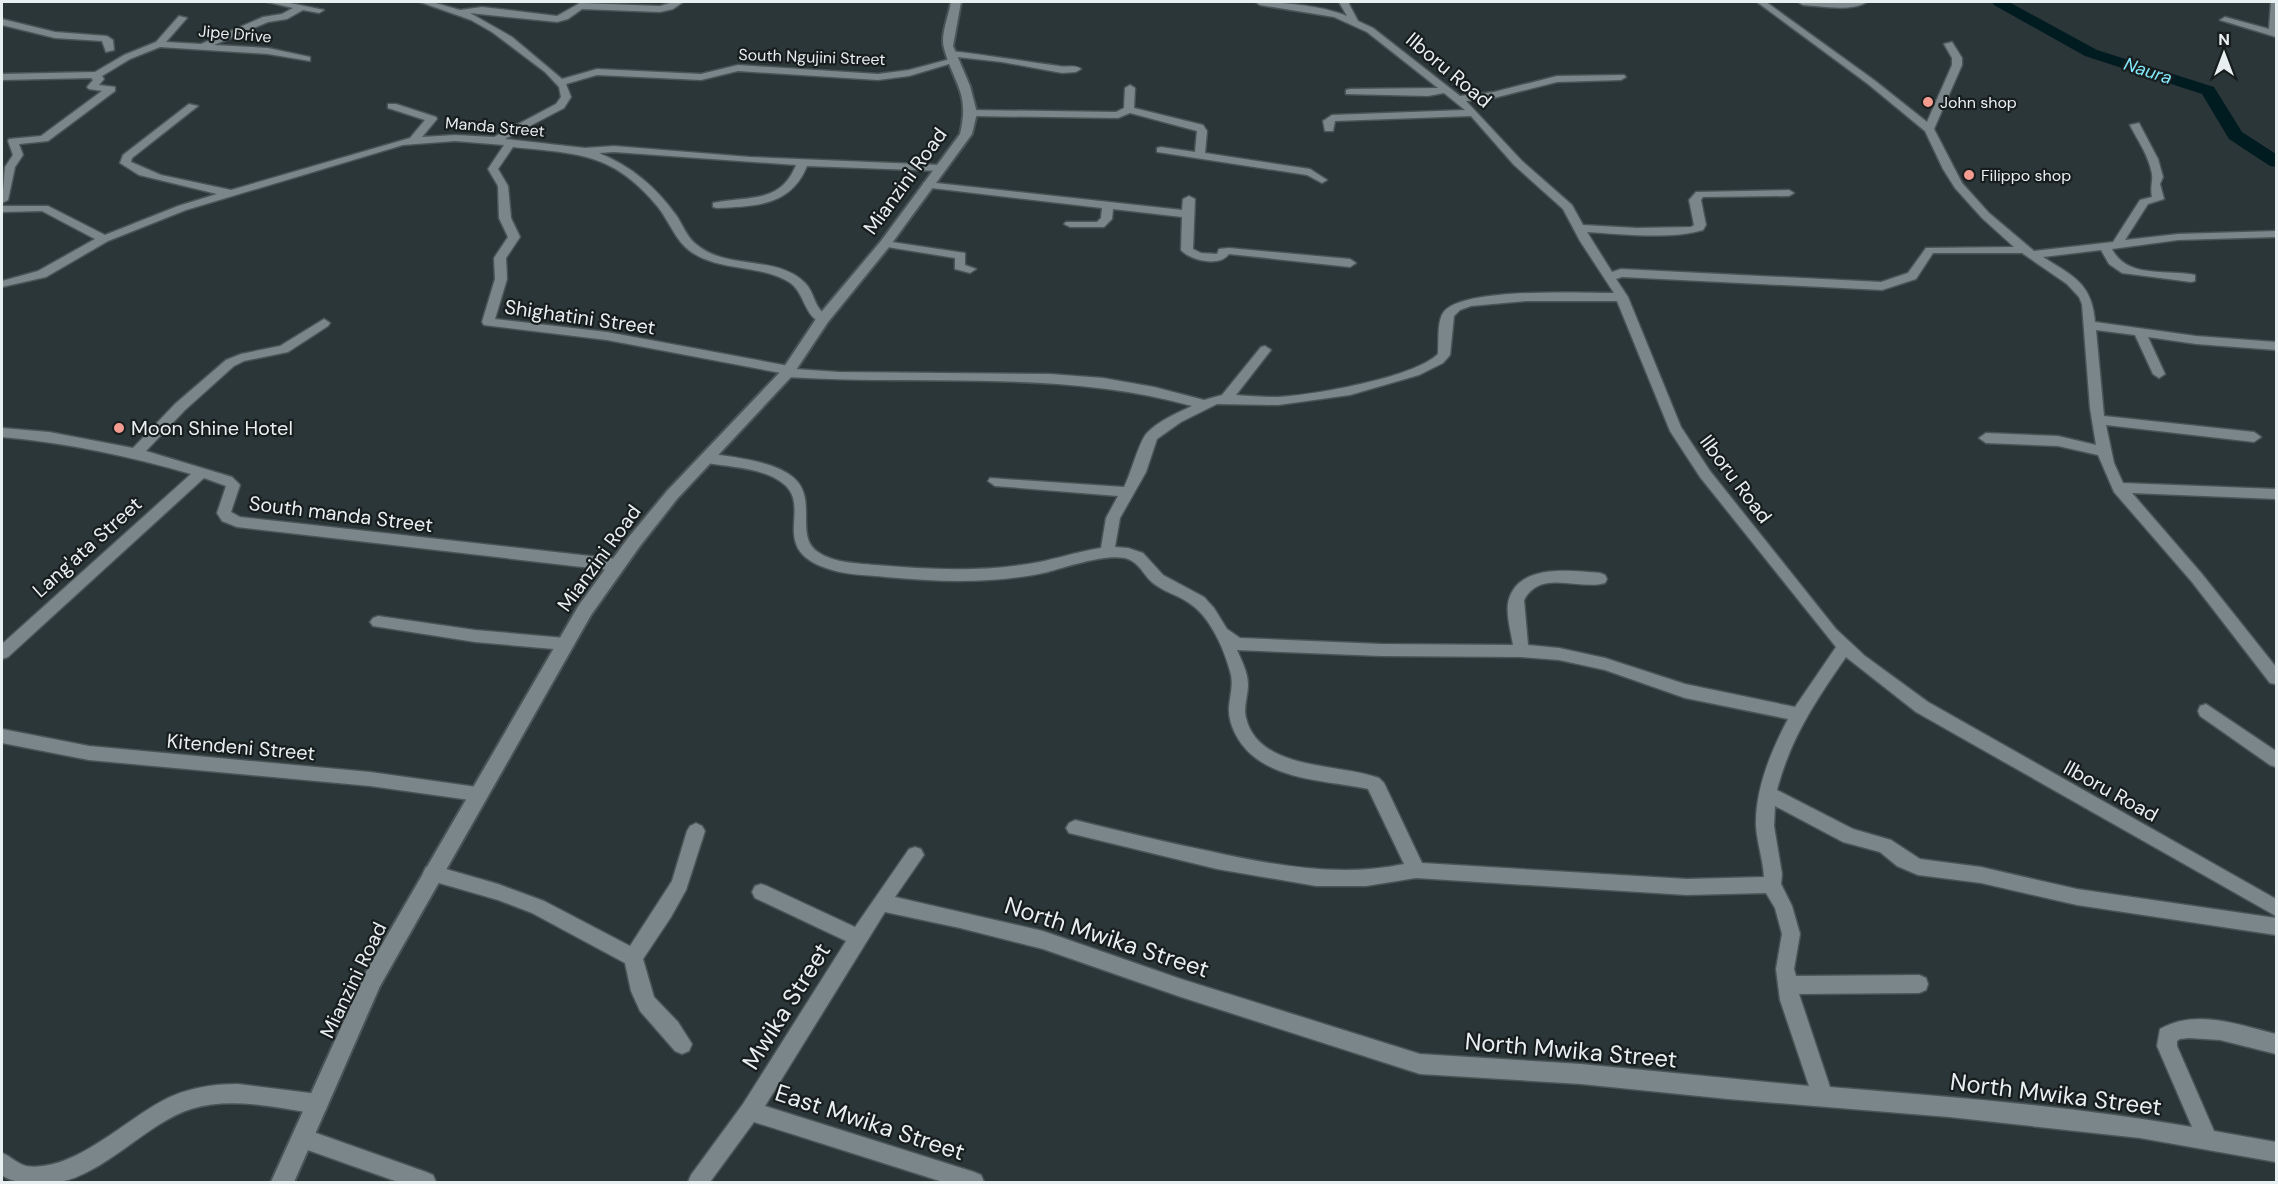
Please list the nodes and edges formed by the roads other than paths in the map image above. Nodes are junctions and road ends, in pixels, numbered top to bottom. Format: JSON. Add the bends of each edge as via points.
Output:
{"nodes":[{"id":1,"x":272,"y":2,"type":"edge"},
{"id":2,"x":425,"y":2,"type":"edge"},
{"id":3,"x":678,"y":2,"type":"edge"},
{"id":4,"x":956,"y":2,"type":"edge"},
{"id":5,"x":1260,"y":2,"type":"edge"},
{"id":6,"x":1344,"y":2,"type":"edge"},
{"id":7,"x":1761,"y":2,"type":"edge"},
{"id":8,"x":1803,"y":2,"type":"edge"},
{"id":9,"x":1862,"y":2,"type":"edge"},
{"id":10,"x":2276,"y":2,"type":"edge"},
{"id":11,"x":302,"y":7,"type":"junction"},
{"id":12,"x":319,"y":10,"type":"dead end"},
{"id":13,"x":458,"y":12,"type":"junction"},
{"id":14,"x":182,"y":18,"type":"dead end"},
{"id":15,"x":2225,"y":20,"type":"dead end"},
{"id":16,"x":1354,"y":21,"type":"junction"},
{"id":17,"x":2,"y":22,"type":"edge"},
{"id":18,"x":2275,"y":33,"type":"edge"},
{"id":19,"x":159,"y":44,"type":"junction"},
{"id":20,"x":1949,"y":44,"type":"dead end"},
{"id":21,"x":202,"y":46,"type":"junction"},
{"id":22,"x":109,"y":50,"type":"dead end"},
{"id":23,"x":953,"y":57,"type":"junction"},
{"id":24,"x":307,"y":59,"type":"dead end"},
{"id":25,"x":1076,"y":69,"type":"dead end"},
{"id":26,"x":94,"y":76,"type":"junction"},
{"id":27,"x":2,"y":77,"type":"edge"},
{"id":28,"x":1621,"y":77,"type":"dead end"},
{"id":29,"x":561,"y":82,"type":"junction"},
{"id":30,"x":1130,"y":88,"type":"dead end"},
{"id":31,"x":1445,"y":90,"type":"junction"},
{"id":32,"x":1350,"y":92,"type":"dead end"},
{"id":33,"x":1458,"y":99,"type":"junction"},
{"id":34,"x":193,"y":106,"type":"dead end"},
{"id":35,"x":392,"y":106,"type":"dead end"},
{"id":36,"x":1129,"y":110,"type":"junction"},
{"id":37,"x":971,"y":113,"type":"junction"},
{"id":38,"x":1474,"y":113,"type":"junction"},
{"id":39,"x":2135,"y":125,"type":"dead end"},
{"id":40,"x":1329,"y":129,"type":"dead end"},
{"id":41,"x":1929,"y":129,"type":"junction"},
{"id":42,"x":496,"y":140,"type":"junction"},
{"id":43,"x":414,"y":141,"type":"junction"},
{"id":44,"x":510,"y":144,"type":"junction"},
{"id":45,"x":1161,"y":150,"type":"dead end"},
{"id":46,"x":585,"y":151,"type":"junction"},
{"id":47,"x":1200,"y":155,"type":"junction"},
{"id":48,"x":803,"y":162,"type":"junction"},
{"id":49,"x":941,"y":168,"type":"junction"},
{"id":50,"x":1322,"y":180,"type":"dead end"},
{"id":51,"x":927,"y":185,"type":"junction"},
{"id":52,"x":1789,"y":193,"type":"dead end"},
{"id":53,"x":233,"y":194,"type":"junction"},
{"id":54,"x":1189,"y":199,"type":"dead end"},
{"id":55,"x":2,"y":200,"type":"edge"},
{"id":56,"x":717,"y":205,"type":"dead end"},
{"id":57,"x":1108,"y":205,"type":"junction"},
{"id":58,"x":2,"y":209,"type":"edge"},
{"id":59,"x":1186,"y":214,"type":"junction"},
{"id":60,"x":1071,"y":224,"type":"dead end"},
{"id":61,"x":1580,"y":228,"type":"junction"},
{"id":62,"x":2277,"y":234,"type":"edge"},
{"id":63,"x":104,"y":239,"type":"junction"},
{"id":64,"x":885,"y":244,"type":"junction"},
{"id":65,"x":2111,"y":245,"type":"junction"},
{"id":66,"x":2028,"y":252,"type":"junction"},
{"id":67,"x":1350,"y":263,"type":"dead end"},
{"id":68,"x":970,"y":269,"type":"dead end"},
{"id":69,"x":1610,"y":277,"type":"junction"},
{"id":70,"x":2191,"y":278,"type":"dead end"},
{"id":71,"x":2,"y":284,"type":"edge"},
{"id":72,"x":1622,"y":297,"type":"junction"},
{"id":73,"x":823,"y":319,"type":"junction"},
{"id":74,"x":324,"y":323,"type":"dead end"},
{"id":75,"x":2089,"y":326,"type":"junction"},
{"id":76,"x":2140,"y":333,"type":"junction"},
{"id":77,"x":2277,"y":346,"type":"edge"},
{"id":78,"x":1265,"y":350,"type":"dead end"},
{"id":79,"x":788,"y":371,"type":"junction"},
{"id":80,"x":2159,"y":374,"type":"dead end"},
{"id":81,"x":1226,"y":399,"type":"junction"},
{"id":82,"x":1204,"y":405,"type":"junction"},
{"id":83,"x":2098,"y":420,"type":"junction"},
{"id":84,"x":2,"y":432,"type":"edge"},
{"id":85,"x":2254,"y":437,"type":"dead end"},
{"id":86,"x":1986,"y":438,"type":"dead end"},
{"id":87,"x":2103,"y":452,"type":"junction"},
{"id":88,"x":136,"y":453,"type":"junction"},
{"id":89,"x":707,"y":458,"type":"junction"},
{"id":90,"x":201,"y":472,"type":"junction"},
{"id":91,"x":994,"y":481,"type":"dead end"},
{"id":92,"x":2119,"y":488,"type":"junction"},
{"id":93,"x":1128,"y":492,"type":"junction"},
{"id":94,"x":2277,"y":494,"type":"edge"},
{"id":95,"x":1107,"y":554,"type":"junction"},
{"id":96,"x":617,"y":565,"type":"junction"},
{"id":97,"x":1600,"y":579,"type":"dead end"},
{"id":98,"x":378,"y":622,"type":"dead end"},
{"id":99,"x":1225,"y":639,"type":"junction"},
{"id":100,"x":565,"y":644,"type":"junction"},
{"id":101,"x":1845,"y":646,"type":"junction"},
{"id":102,"x":1521,"y":651,"type":"junction"},
{"id":103,"x":2,"y":653,"type":"edge"},
{"id":104,"x":2277,"y":678,"type":"edge"},
{"id":105,"x":2206,"y":711,"type":"dead end"},
{"id":106,"x":1801,"y":715,"type":"junction"},
{"id":107,"x":2,"y":735,"type":"edge"},
{"id":108,"x":2277,"y":760,"type":"edge"},
{"id":109,"x":477,"y":794,"type":"junction"},
{"id":110,"x":1768,"y":794,"type":"junction"},
{"id":111,"x":1075,"y":828,"type":"dead end"},
{"id":112,"x":696,"y":831,"type":"dead end"},
{"id":113,"x":915,"y":855,"type":"dead end"},
{"id":114,"x":1416,"y":870,"type":"junction"},
{"id":115,"x":432,"y":873,"type":"junction"},
{"id":116,"x":1771,"y":884,"type":"junction"},
{"id":117,"x":761,"y":892,"type":"dead end"},
{"id":118,"x":881,"y":903,"type":"junction"},
{"id":119,"x":2277,"y":908,"type":"edge"},
{"id":120,"x":2277,"y":927,"type":"edge"},
{"id":121,"x":859,"y":938,"type":"junction"},
{"id":122,"x":633,"y":957,"type":"junction"},
{"id":123,"x":1919,"y":984,"type":"dead end"},
{"id":124,"x":1787,"y":985,"type":"junction"},
{"id":125,"x":682,"y":1044,"type":"dead end"},
{"id":126,"x":2277,"y":1044,"type":"edge"},
{"id":127,"x":1823,"y":1096,"type":"junction"},
{"id":128,"x":318,"y":1104,"type":"junction"},
{"id":129,"x":750,"y":1111,"type":"junction"},
{"id":130,"x":302,"y":1138,"type":"junction"},
{"id":131,"x":2208,"y":1141,"type":"junction"},
{"id":132,"x":2277,"y":1152,"type":"edge"},
{"id":133,"x":2,"y":1163,"type":"edge"},
{"id":134,"x":282,"y":1182,"type":"edge"},
{"id":135,"x":426,"y":1182,"type":"edge"},
{"id":136,"x":698,"y":1182,"type":"edge"},
{"id":137,"x":974,"y":1182,"type":"edge"}],
"edges":[{"from":1,"to":11,"type":"street"},
{"from":2,"to":13,"type":"street"},
{"from":3,"to":13,"type":"street","via":[[660,9],[580,6],[558,19],[482,10]]},
{"from":4,"to":23,"type":"street","via":[[948,34]]},
{"from":5,"to":16,"type":"street","name":"Ilboru Road","via":[[1320,11]]},
{"from":6,"to":16,"type":"street"},
{"from":7,"to":41,"type":"street"},
{"from":8,"to":9,"type":"street"},
{"from":10,"to":18,"type":"street"},
{"from":11,"to":12,"type":"street"},
{"from":11,"to":21,"type":"street"},
{"from":13,"to":29,"type":"street","via":[[509,38]]},
{"from":14,"to":19,"type":"street"},
{"from":15,"to":18,"type":"street"},
{"from":16,"to":31,"type":"street","name":"Ilboru Road"},
{"from":17,"to":22,"type":"street","via":[[55,35],[104,38]]},
{"from":19,"to":21,"type":"street","name":"Jipe Drive"},
{"from":19,"to":26,"type":"street"},
{"from":20,"to":41,"type":"street","via":[[1957,65]]},
{"from":21,"to":24,"type":"street","name":"Jipe Drive","via":[[268,51]]},
{"from":23,"to":25,"type":"street"},
{"from":23,"to":29,"type":"street","name":"South Ngujini Street","via":[[909,73],[885,76],[738,68],[701,77],[597,72]]},
{"from":23,"to":37,"type":"street"},
{"from":26,"to":27,"type":"street"},
{"from":26,"to":55,"type":"street","via":[[99,79],[91,86],[111,89],[44,139],[13,141],[18,155],[10,167]]},
{"from":28,"to":33,"type":"street","via":[[1557,79],[1494,95]]},
{"from":29,"to":42,"type":"street","via":[[567,92],[560,106]]},
{"from":30,"to":36,"type":"street"},
{"from":31,"to":32,"type":"street"},
{"from":31,"to":33,"type":"street","name":"Ilboru Road"},
{"from":33,"to":38,"type":"street","name":"Ilboru Road"},
{"from":34,"to":53,"type":"street","via":[[127,157],[125,163],[147,173]]},
{"from":35,"to":43,"type":"street","via":[[432,119]]},
{"from":36,"to":37,"type":"street","via":[[1112,115]]},
{"from":36,"to":47,"type":"street","via":[[1198,127],[1202,131]]},
{"from":37,"to":49,"type":"street","name":"Mianzini Road","via":[[966,134]]},
{"from":38,"to":40,"type":"street","via":[[1332,118],[1328,121]]},
{"from":38,"to":61,"type":"street","name":"Ilboru Road","via":[[1518,163],[1568,207]]},
{"from":39,"to":65,"type":"street","via":[[2153,159],[2158,199],[2144,202]]},
{"from":41,"to":66,"type":"street","via":[[1964,193]]},
{"from":42,"to":43,"type":"street","name":"Manda Street"},
{"from":42,"to":44,"type":"street","name":"Manda Street"},
{"from":43,"to":53,"type":"street","name":"Manda Street","via":[[380,146]]},
{"from":44,"to":46,"type":"street","name":"Manda Street"},
{"from":44,"to":79,"type":"street","name":"Shighatini Street","via":[[493,169],[503,186],[505,218],[514,237],[500,258],[501,279],[488,322],[607,336]]},
{"from":45,"to":47,"type":"street"},
{"from":46,"to":48,"type":"street","name":"Manda Street","via":[[614,149]]},
{"from":46,"to":73,"type":"street","via":[[628,171],[641,182],[693,249],[792,279],[802,286],[810,306]]},
{"from":47,"to":50,"type":"street","via":[[1310,172]]},
{"from":48,"to":49,"type":"street","name":"Manda Street"},
{"from":48,"to":56,"type":"street","via":[[791,186],[776,194]]},
{"from":49,"to":51,"type":"street","name":"Mianzini Road"},
{"from":51,"to":57,"type":"street"},
{"from":51,"to":64,"type":"street","name":"Mianzini Road"},
{"from":52,"to":61,"type":"street","via":[[1697,195],[1700,225],[1692,230]]},
{"from":53,"to":63,"type":"street","name":"Manda Street","via":[[182,208]]},
{"from":54,"to":59,"type":"street"},
{"from":57,"to":59,"type":"street"},
{"from":57,"to":60,"type":"street","via":[[1106,219],[1100,225]]},
{"from":58,"to":63,"type":"street","via":[[44,208]]},
{"from":59,"to":67,"type":"street","via":[[1190,233],[1187,250],[1194,256],[1218,258],[1223,251],[1229,251]]},
{"from":61,"to":69,"type":"street","name":"Ilboru Road"},
{"from":62,"to":65,"type":"street","via":[[2178,237]]},
{"from":63,"to":71,"type":"street","name":"Manda Street","via":[[53,270]]},
{"from":64,"to":68,"type":"street","via":[[961,255],[959,267]]},
{"from":64,"to":73,"type":"street","name":"Mianzini Road"},
{"from":65,"to":66,"type":"street"},
{"from":65,"to":70,"type":"street","via":[[2113,262],[2126,271]]},
{"from":66,"to":69,"type":"street","via":[[1930,250],[1912,276],[1882,286],[1621,273]]},
{"from":66,"to":75,"type":"street","via":[[2083,293]]},
{"from":69,"to":72,"type":"street","name":"Ilboru Road"},
{"from":72,"to":81,"type":"street","via":[[1527,297],[1469,302],[1448,315],[1444,355],[1414,372],[1320,396],[1278,401]]},
{"from":72,"to":101,"type":"street","name":"Ilboru Road","via":[[1675,428],[1796,591]]},
{"from":73,"to":79,"type":"street","name":"Mianzini Road"},
{"from":74,"to":88,"type":"street","via":[[284,349],[230,363]]},
{"from":75,"to":76,"type":"street"},
{"from":75,"to":83,"type":"street"},
{"from":76,"to":77,"type":"street"},
{"from":76,"to":80,"type":"street"},
{"from":78,"to":81,"type":"street"},
{"from":79,"to":82,"type":"street","via":[[1095,382],[1164,392]]},
{"from":79,"to":89,"type":"street","name":"Mianzini Road"},
{"from":81,"to":82,"type":"street"},
{"from":82,"to":93,"type":"street","via":[[1151,437]]},
{"from":83,"to":85,"type":"street"},
{"from":83,"to":87,"type":"street"},
{"from":84,"to":88,"type":"street","name":"South manda Street"},
{"from":86,"to":87,"type":"street","via":[[2058,441]]},
{"from":87,"to":92,"type":"street"},
{"from":88,"to":90,"type":"street","name":"South manda Street"},
{"from":89,"to":95,"type":"street","via":[[756,468],[790,481],[797,494],[800,543],[805,551],[827,563],[951,576],[1016,572]]},
{"from":89,"to":96,"type":"street","name":"Mianzini Road"},
{"from":90,"to":96,"type":"street","name":"South manda Street","via":[[232,484],[224,513],[237,522]]},
{"from":90,"to":103,"type":"street","name":"Lang'ata Street"},
{"from":91,"to":93,"type":"street"},
{"from":92,"to":94,"type":"street"},
{"from":92,"to":104,"type":"street"},
{"from":93,"to":95,"type":"street","via":[[1113,518]]},
{"from":95,"to":99,"type":"street","via":[[1136,555],[1158,579],[1203,604]]},
{"from":96,"to":100,"type":"street","name":"Mianzini Road"},
{"from":97,"to":102,"type":"street","via":[[1551,577],[1532,582],[1518,593]]},
{"from":98,"to":100,"type":"street"},
{"from":99,"to":102,"type":"street","via":[[1239,644],[1381,650]]},
{"from":99,"to":114,"type":"street","via":[[1240,676],[1238,720],[1250,742],[1293,768],[1373,783]]},
{"from":100,"to":109,"type":"street","name":"Mianzini Road"},
{"from":101,"to":106,"type":"street"},
{"from":101,"to":119,"type":"street","name":"Ilboru Road","via":[[1922,707]]},
{"from":102,"to":106,"type":"street","via":[[1580,657],[1685,691]]},
{"from":105,"to":108,"type":"street"},
{"from":106,"to":110,"type":"street","via":[[1778,754]]},
{"from":107,"to":109,"type":"street","name":"Kitendeni Street","via":[[89,753],[370,779]]},
{"from":109,"to":115,"type":"street","name":"Mianzini Road"},
{"from":110,"to":116,"type":"street","via":[[1765,829]]},
{"from":110,"to":120,"type":"street","via":[[1849,836],[1886,846],[1918,867],[1981,874],[2077,897]]},
{"from":111,"to":114,"type":"street","via":[[1303,877],[1371,879]]},
{"from":112,"to":122,"type":"street","via":[[680,884]]},
{"from":113,"to":118,"type":"street","name":"Mwika Street"},
{"from":114,"to":116,"type":"street","via":[[1687,886]]},
{"from":115,"to":122,"type":"street","via":[[538,908]]},
{"from":115,"to":128,"type":"street","name":"Mianzini Road","via":[[373,979]]},
{"from":116,"to":124,"type":"street","via":[[1791,934],[1785,969]]},
{"from":117,"to":121,"type":"street"},
{"from":118,"to":121,"type":"street","name":"Mwika Street"},
{"from":118,"to":127,"type":"street","name":"North Mwika Street","via":[[1044,940],[1192,992],[1420,1064],[1560,1072]]},
{"from":121,"to":129,"type":"street","name":"Mwika Street"},
{"from":122,"to":125,"type":"street","via":[[647,1004]]},
{"from":123,"to":124,"type":"street"},
{"from":124,"to":127,"type":"street"},
{"from":126,"to":131,"type":"street","via":[[2198,1028],[2172,1031],[2167,1036],[2167,1046]]},
{"from":127,"to":131,"type":"street","name":"North Mwika Street","via":[[2092,1122]]},
{"from":128,"to":130,"type":"street","name":"Mianzini Road"},
{"from":128,"to":133,"type":"street","via":[[265,1096],[223,1094],[193,1098],[166,1108],[78,1167],[61,1174],[25,1176]]},
{"from":129,"to":136,"type":"street","name":"Mwika Street"},
{"from":129,"to":137,"type":"street","name":"East Mwika Street"},
{"from":130,"to":134,"type":"street","name":"Mianzini Road"},
{"from":130,"to":135,"type":"street"},
{"from":131,"to":132,"type":"street","name":"North Mwika Street"}]}
